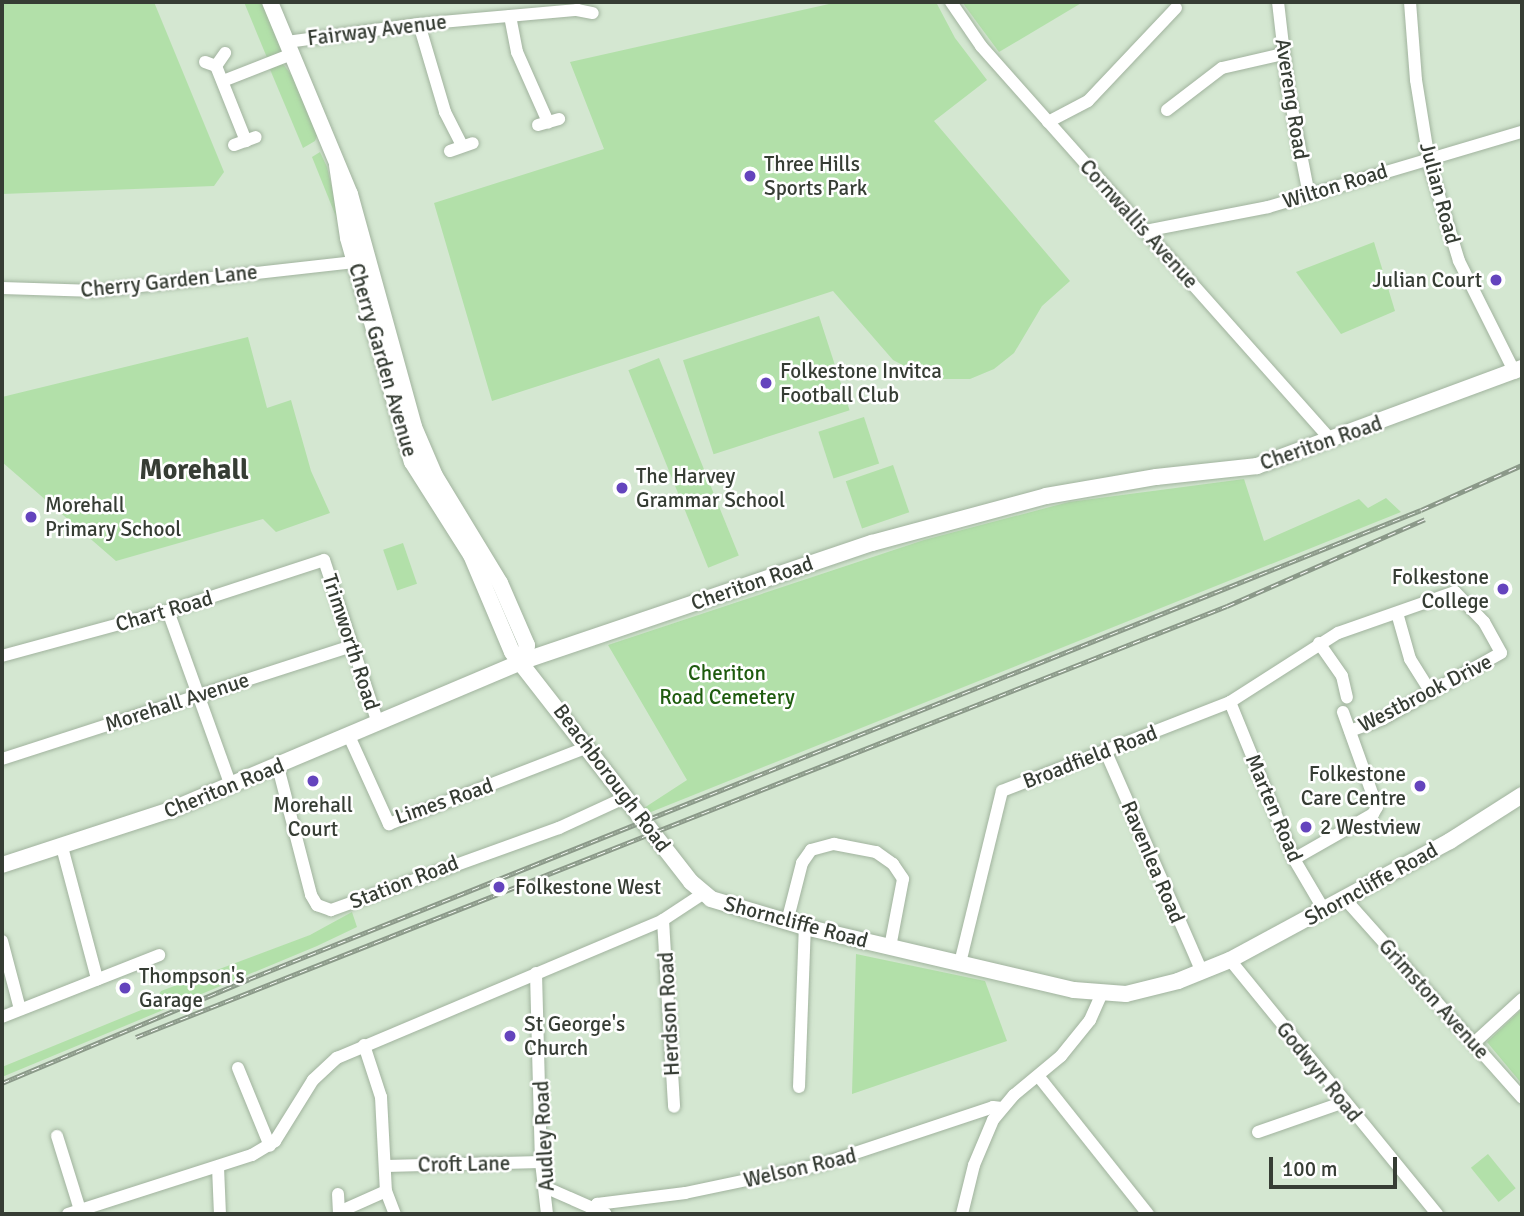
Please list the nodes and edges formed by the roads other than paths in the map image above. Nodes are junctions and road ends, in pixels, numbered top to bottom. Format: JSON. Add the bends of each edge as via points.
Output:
{"nodes":[{"id":1,"x":270,"y":2,"type":"edge"},
{"id":2,"x":951,"y":2,"type":"edge"},
{"id":3,"x":1278,"y":2,"type":"edge"},
{"id":4,"x":1410,"y":2,"type":"edge"},
{"id":5,"x":1177,"y":8,"type":"dead end"},
{"id":6,"x":593,"y":13,"type":"dead end"},
{"id":7,"x":510,"y":16,"type":"junction"},
{"id":8,"x":419,"y":23,"type":"junction"},
{"id":9,"x":289,"y":48,"type":"junction"},
{"id":10,"x":225,"y":53,"type":"dead end"},
{"id":11,"x":1283,"y":54,"type":"junction"},
{"id":12,"x":223,"y":81,"type":"junction"},
{"id":13,"x":1167,"y":110,"type":"dead end"},
{"id":14,"x":548,"y":122,"type":"dead end"},
{"id":15,"x":1048,"y":122,"type":"junction"},
{"id":16,"x":1522,"y":132,"type":"edge"},
{"id":17,"x":245,"y":141,"type":"dead end"},
{"id":18,"x":462,"y":147,"type":"dead end"},
{"id":19,"x":1428,"y":158,"type":"junction"},
{"id":20,"x":337,"y":165,"type":"junction"},
{"id":21,"x":1309,"y":195,"type":"junction"},
{"id":22,"x":1145,"y":231,"type":"junction"},
{"id":23,"x":349,"y":243,"type":"junction"},
{"id":24,"x":360,"y":261,"type":"junction"},
{"id":25,"x":335,"y":264,"type":"junction"},
{"id":26,"x":359,"y":280,"type":"junction"},
{"id":27,"x":2,"y":288,"type":"edge"},
{"id":28,"x":1518,"y":371,"type":"edge"},
{"id":29,"x":1332,"y":441,"type":"junction"},
{"id":30,"x":324,"y":560,"type":"joint"},
{"id":31,"x":168,"y":611,"type":"junction"},
{"id":32,"x":1397,"y":613,"type":"junction"},
{"id":33,"x":1319,"y":643,"type":"junction"},
{"id":34,"x":352,"y":646,"type":"junction"},
{"id":35,"x":2,"y":656,"type":"edge"},
{"id":36,"x":1296,"y":657,"type":"joint"},
{"id":37,"x":523,"y":661,"type":"junction"},
{"id":38,"x":1431,"y":692,"type":"junction"},
{"id":39,"x":198,"y":696,"type":"junction"},
{"id":40,"x":1347,"y":697,"type":"dead end"},
{"id":41,"x":1230,"y":702,"type":"junction"},
{"id":42,"x":1343,"y":712,"type":"dead end"},
{"id":43,"x":378,"y":723,"type":"junction"},
{"id":44,"x":1350,"y":731,"type":"junction"},
{"id":45,"x":349,"y":736,"type":"junction"},
{"id":46,"x":588,"y":747,"type":"junction"},
{"id":47,"x":1105,"y":750,"type":"junction"},
{"id":48,"x":2,"y":759,"type":"edge"},
{"id":49,"x":278,"y":767,"type":"junction"},
{"id":50,"x":231,"y":786,"type":"junction"},
{"id":51,"x":1522,"y":795,"type":"edge"},
{"id":52,"x":626,"y":797,"type":"junction"},
{"id":53,"x":62,"y":847,"type":"junction"},
{"id":54,"x":1294,"y":859,"type":"junction"},
{"id":55,"x":2,"y":865,"type":"edge"},
{"id":56,"x":704,"y":893,"type":"junction"},
{"id":57,"x":1345,"y":899,"type":"junction"},
{"id":58,"x":1324,"y":910,"type":"junction"},
{"id":59,"x":663,"y":920,"type":"junction"},
{"id":60,"x":787,"y":922,"type":"junction"},
{"id":61,"x":805,"y":927,"type":"junction"},
{"id":62,"x":2,"y":941,"type":"edge"},
{"id":63,"x":890,"y":947,"type":"junction"},
{"id":64,"x":159,"y":955,"type":"dead end"},
{"id":65,"x":1230,"y":960,"type":"junction"},
{"id":66,"x":960,"y":963,"type":"junction"},
{"id":67,"x":1202,"y":972,"type":"junction"},
{"id":68,"x":536,"y":973,"type":"junction"},
{"id":69,"x":97,"y":979,"type":"junction"},
{"id":70,"x":1101,"y":995,"type":"junction"},
{"id":71,"x":1522,"y":999,"type":"edge"},
{"id":72,"x":20,"y":1009,"type":"junction"},
{"id":73,"x":2,"y":1017,"type":"edge"},
{"id":74,"x":1474,"y":1043,"type":"junction"},
{"id":75,"x":363,"y":1045,"type":"junction"},
{"id":76,"x":239,"y":1068,"type":"dead end"},
{"id":77,"x":1039,"y":1077,"type":"junction"},
{"id":78,"x":799,"y":1087,"type":"dead end"},
{"id":79,"x":1522,"y":1098,"type":"edge"},
{"id":80,"x":1344,"y":1102,"type":"junction"},
{"id":81,"x":674,"y":1107,"type":"dead end"},
{"id":82,"x":1002,"y":1108,"type":"junction"},
{"id":83,"x":1258,"y":1132,"type":"dead end"},
{"id":84,"x":57,"y":1136,"type":"dead end"},
{"id":85,"x":270,"y":1146,"type":"junction"},
{"id":86,"x":541,"y":1162,"type":"junction"},
{"id":87,"x":386,"y":1166,"type":"junction"},
{"id":88,"x":218,"y":1167,"type":"junction"},
{"id":89,"x":547,"y":1188,"type":"junction"},
{"id":90,"x":386,"y":1191,"type":"junction"},
{"id":91,"x":338,"y":1194,"type":"dead end"},
{"id":92,"x":594,"y":1209,"type":"junction"},
{"id":93,"x":74,"y":1212,"type":"edge"},
{"id":94,"x":339,"y":1213,"type":"edge"},
{"id":95,"x":220,"y":1214,"type":"edge"},
{"id":96,"x":395,"y":1214,"type":"edge"},
{"id":97,"x":547,"y":1214,"type":"edge"},
{"id":98,"x":606,"y":1214,"type":"edge"},
{"id":99,"x":962,"y":1214,"type":"edge"},
{"id":100,"x":1148,"y":1214,"type":"edge"},
{"id":101,"x":1437,"y":1214,"type":"edge"}],
"edges":[{"from":1,"to":9,"type":"main road","name":"Cherry Garden Avenue"},
{"from":2,"to":15,"type":"street","name":"Cornwallis Avenue","via":[[981,46]]},
{"from":3,"to":11,"type":"street","name":"Avereng Road"},
{"from":4,"to":19,"type":"street","name":"Julian Road"},
{"from":5,"to":15,"type":"street","via":[[1159,15],[1088,101]]},
{"from":6,"to":7,"type":"street","name":"Fairway Avenue","via":[[577,10]]},
{"from":7,"to":8,"type":"street","name":"Fairway Avenue"},
{"from":7,"to":14,"type":"street","via":[[517,52]]},
{"from":8,"to":9,"type":"street","name":"Fairway Avenue"},
{"from":8,"to":18,"type":"street","via":[[445,112]]},
{"from":9,"to":12,"type":"street","name":"Fairway Avenue"},
{"from":9,"to":20,"type":"main road","name":"Cherry Garden Avenue"},
{"from":10,"to":12,"type":"street","via":[[211,64]]},
{"from":11,"to":13,"type":"street","via":[[1222,68]]},
{"from":11,"to":21,"type":"street","name":"Avereng Road"},
{"from":12,"to":17,"type":"street"},
{"from":15,"to":22,"type":"street","name":"Cornwallis Avenue"},
{"from":16,"to":19,"type":"street","name":"Wilton Road"},
{"from":19,"to":21,"type":"street","name":"Wilton Road"},
{"from":19,"to":28,"type":"street","name":"Julian Road","via":[[1459,261]]},
{"from":20,"to":23,"type":"main road","name":"Cherry Garden Avenue"},
{"from":20,"to":24,"type":"main road","name":"Cherry Garden Avenue","via":[[350,194]]},
{"from":21,"to":22,"type":"street","name":"Wilton Road"},
{"from":22,"to":29,"type":"street","name":"Cornwallis Avenue"},
{"from":23,"to":24,"type":"main road","name":"Cherry Garden Avenue"},
{"from":23,"to":25,"type":"street"},
{"from":24,"to":25,"type":"street","name":"Cherry Garden Lane"},
{"from":24,"to":26,"type":"main road","name":"Cherry Garden Avenue"},
{"from":24,"to":37,"type":"main road","name":"Cherry Garden Avenue","via":[[425,456],[491,565],[527,645]]},
{"from":25,"to":26,"type":"street"},
{"from":25,"to":27,"type":"street","name":"Cherry Garden Lane","via":[[96,291]]},
{"from":26,"to":37,"type":"main road","name":"Cherry Garden Avenue","via":[[412,462],[471,555],[512,652]]},
{"from":28,"to":29,"type":"main road","name":"Cheriton Road"},
{"from":29,"to":37,"type":"main road","name":"Cheriton Road","via":[[1257,466],[1108,485],[930,525]]},
{"from":30,"to":31,"type":"street","name":"Chart Road"},
{"from":30,"to":34,"type":"street","name":"Trimworth Road"},
{"from":31,"to":35,"type":"street","name":"Chart Road"},
{"from":31,"to":39,"type":"street"},
{"from":32,"to":33,"type":"street","name":"Westbrook Drive"},
{"from":32,"to":38,"type":"street","via":[[1410,659]]},
{"from":32,"to":38,"type":"street","name":"Westbrook Drive","via":[[1455,592],[1484,622],[1500,648],[1497,657]]},
{"from":33,"to":36,"type":"street","name":"Westbrook Drive"},
{"from":33,"to":40,"type":"street","via":[[1342,676]]},
{"from":34,"to":39,"type":"street","name":"Morehall Avenue"},
{"from":34,"to":43,"type":"street","name":"Trimworth Road"},
{"from":36,"to":41,"type":"street","name":"Broadfield Road"},
{"from":37,"to":43,"type":"main road","name":"Cheriton Road"},
{"from":37,"to":46,"type":"main road","name":"Beachborough Road"},
{"from":38,"to":44,"type":"street","name":"Westbrook Drive"},
{"from":39,"to":48,"type":"street","name":"Morehall Avenue"},
{"from":39,"to":50,"type":"street"},
{"from":41,"to":47,"type":"street","name":"Broadfield Road"},
{"from":41,"to":54,"type":"street","name":"Marten Road"},
{"from":42,"to":44,"type":"street"},
{"from":43,"to":45,"type":"main road","name":"Cheriton Road"},
{"from":44,"to":54,"type":"street","via":[[1377,807],[1373,814]]},
{"from":45,"to":46,"type":"street","name":"Limes Road","via":[[385,826]]},
{"from":45,"to":49,"type":"main road","name":"Cheriton Road"},
{"from":46,"to":52,"type":"main road","name":"Beachborough Road"},
{"from":47,"to":66,"type":"street","name":"Broadfield Road","via":[[1011,787],[999,797]]},
{"from":47,"to":67,"type":"street","name":"Ravenlea Road"},
{"from":49,"to":50,"type":"main road","name":"Cheriton Road"},
{"from":49,"to":52,"type":"street","name":"Station Road","via":[[311,895],[317,905],[331,910],[559,828]]},
{"from":50,"to":53,"type":"main road","name":"Cheriton Road"},
{"from":51,"to":57,"type":"main road","name":"Shorncliffe Road"},
{"from":52,"to":56,"type":"main road","name":"Beachborough Road"},
{"from":53,"to":55,"type":"main road","name":"Cheriton Road"},
{"from":53,"to":69,"type":"street"},
{"from":54,"to":58,"type":"street","name":"Marten Road"},
{"from":56,"to":59,"type":"street","name":"Shorncliffe Road"},
{"from":56,"to":60,"type":"main road","name":"Shorncliffe Road"},
{"from":57,"to":58,"type":"main road","name":"Shorncliffe Road"},
{"from":57,"to":74,"type":"street","name":"Grimston Avenue"},
{"from":58,"to":65,"type":"main road","name":"Shorncliffe Road"},
{"from":59,"to":68,"type":"street","name":"Shorncliffe Road"},
{"from":59,"to":81,"type":"street","name":"Herdson Road"},
{"from":60,"to":61,"type":"main road","name":"Shorncliffe Road"},
{"from":60,"to":63,"type":"street","via":[[802,863],[811,850],[834,844],[876,852],[890,860],[904,879]]},
{"from":61,"to":63,"type":"main road","name":"Shorncliffe Road"},
{"from":61,"to":78,"type":"street"},
{"from":62,"to":72,"type":"street"},
{"from":63,"to":66,"type":"main road","name":"Shorncliffe Road"},
{"from":64,"to":69,"type":"street"},
{"from":65,"to":67,"type":"main road","name":"Shorncliffe Road"},
{"from":65,"to":80,"type":"street","name":"Godwyn Road"},
{"from":66,"to":70,"type":"main road","name":"Shorncliffe Road"},
{"from":67,"to":70,"type":"main road","name":"Shorncliffe Road","via":[[1153,989]]},
{"from":68,"to":75,"type":"street","name":"Shorncliffe Road"},
{"from":68,"to":86,"type":"street","name":"Audley Road"},
{"from":69,"to":72,"type":"street"},
{"from":70,"to":77,"type":"street","via":[[1081,1032]]},
{"from":71,"to":74,"type":"street"},
{"from":72,"to":73,"type":"street"},
{"from":74,"to":79,"type":"street","name":"Grimston Avenue"},
{"from":75,"to":85,"type":"street","name":"Shorncliffe Road","via":[[320,1072]]},
{"from":75,"to":87,"type":"street","via":[[381,1097]]},
{"from":76,"to":85,"type":"street"},
{"from":77,"to":82,"type":"street"},
{"from":77,"to":100,"type":"street"},
{"from":80,"to":83,"type":"street"},
{"from":80,"to":101,"type":"street","name":"Godwyn Road"},
{"from":82,"to":92,"type":"street","name":"Welson Road","via":[[993,1107],[819,1165],[685,1193],[597,1204]]},
{"from":82,"to":99,"type":"street","via":[[974,1164]]},
{"from":84,"to":93,"type":"street"},
{"from":85,"to":88,"type":"street"},
{"from":86,"to":87,"type":"street","name":"Croft Lane"},
{"from":86,"to":89,"type":"street","name":"Audley Road"},
{"from":87,"to":90,"type":"street"},
{"from":88,"to":93,"type":"street"},
{"from":88,"to":95,"type":"street"},
{"from":89,"to":92,"type":"street"},
{"from":89,"to":97,"type":"street","name":"Audley Road"},
{"from":90,"to":94,"type":"street"},
{"from":90,"to":96,"type":"street"},
{"from":91,"to":94,"type":"street"},
{"from":92,"to":98,"type":"street"}]}
